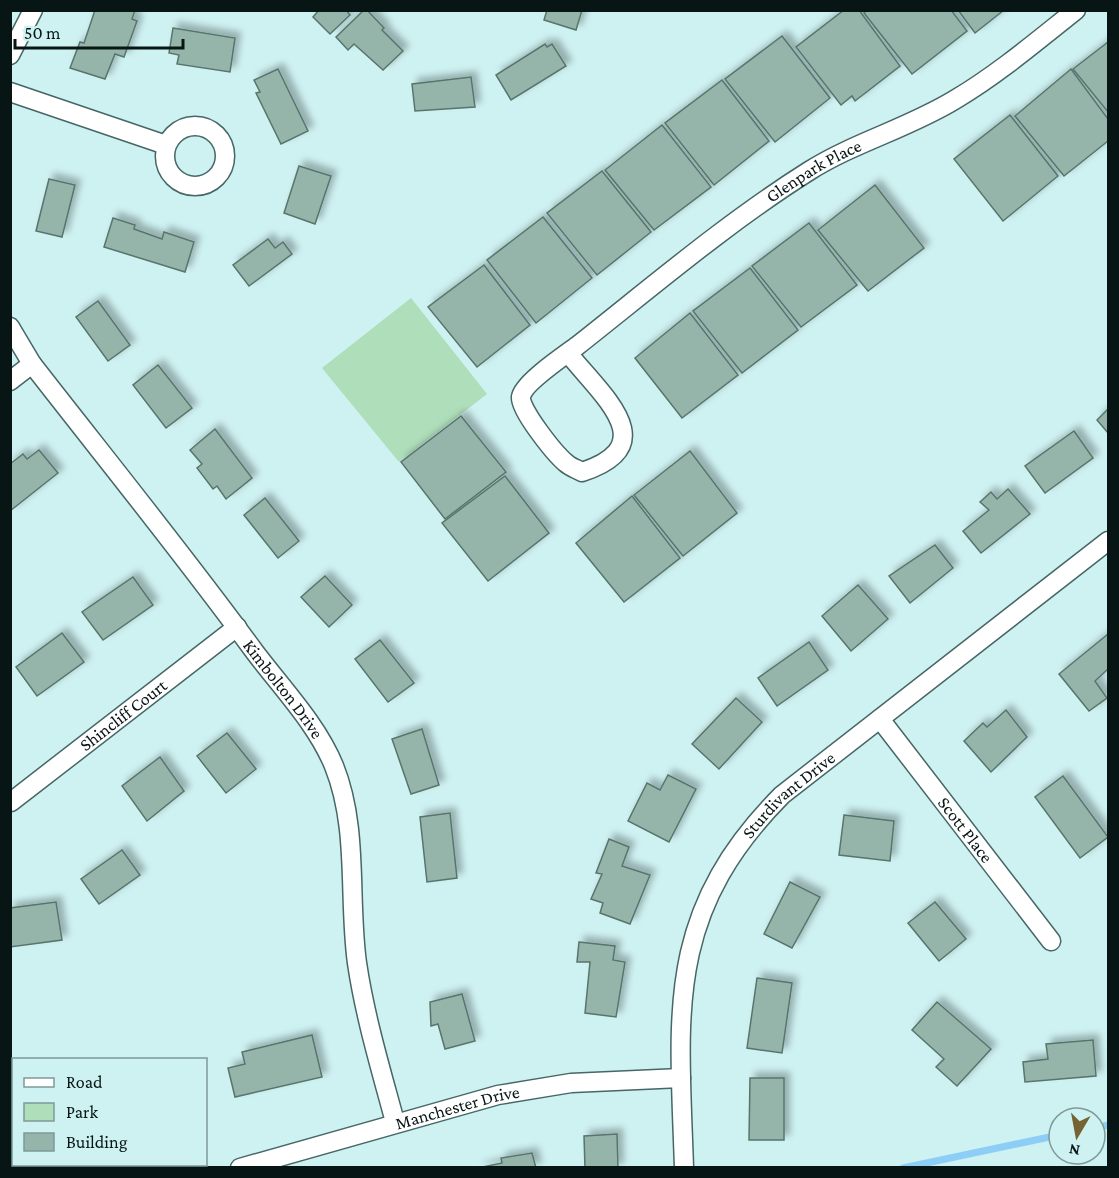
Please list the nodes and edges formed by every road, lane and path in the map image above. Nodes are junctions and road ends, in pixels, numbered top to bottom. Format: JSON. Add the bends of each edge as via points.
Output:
{"nodes":[{"id":1,"x":33,"y":10,"type":"edge"},
{"id":2,"x":1076,"y":10,"type":"edge"},
{"id":3,"x":10,"y":55,"type":"edge"},
{"id":4,"x":10,"y":92,"type":"edge"},
{"id":5,"x":166,"y":146,"type":"dead end"},
{"id":6,"x":10,"y":327,"type":"edge"},
{"id":7,"x":568,"y":353,"type":"junction"},
{"id":8,"x":32,"y":364,"type":"junction"},
{"id":9,"x":10,"y":381,"type":"edge"},
{"id":10,"x":1108,"y":541,"type":"edge"},
{"id":11,"x":237,"y":627,"type":"junction"},
{"id":12,"x":880,"y":718,"type":"junction"},
{"id":13,"x":11,"y":802,"type":"edge"},
{"id":14,"x":1051,"y":941,"type":"dead end"},
{"id":15,"x":681,"y":1078,"type":"junction"},
{"id":16,"x":395,"y":1122,"type":"junction"},
{"id":17,"x":240,"y":1167,"type":"edge"},
{"id":18,"x":684,"y":1167,"type":"edge"}],
"edges":[{"from":1,"to":3,"type":"street"},
{"from":2,"to":7,"type":"street","name":"Glenpark Place","via":[[957,99],[810,171],[729,228]]},
{"from":4,"to":5,"type":"street"},
{"from":6,"to":8,"type":"street","name":"Kimbolton Drive"},
{"from":7,"to":7,"type":"street","name":"Glenpark Place","via":[[526,386],[521,396],[522,407],[567,464],[582,472],[603,465],[620,451],[624,426]]},
{"from":8,"to":9,"type":"street"},
{"from":8,"to":11,"type":"street","name":"Kimbolton Drive"},
{"from":10,"to":12,"type":"street","name":"Sturdivant Drive"},
{"from":11,"to":13,"type":"street","name":"Shincliff Court"},
{"from":11,"to":16,"type":"street","name":"Kimbolton Drive","via":[[313,729],[333,765],[343,795],[357,963],[370,1031]]},
{"from":12,"to":14,"type":"street","name":"Scott Place"},
{"from":12,"to":15,"type":"street","name":"Sturdivant Drive","via":[[782,795],[748,831],[717,878],[703,904],[687,960],[680,1019]]},
{"from":15,"to":16,"type":"street","name":"Manchester Drive","via":[[534,1088]]},
{"from":15,"to":18,"type":"street","name":"Sturdivant Drive"},
{"from":16,"to":17,"type":"street","name":"Manchester Drive"}]}
